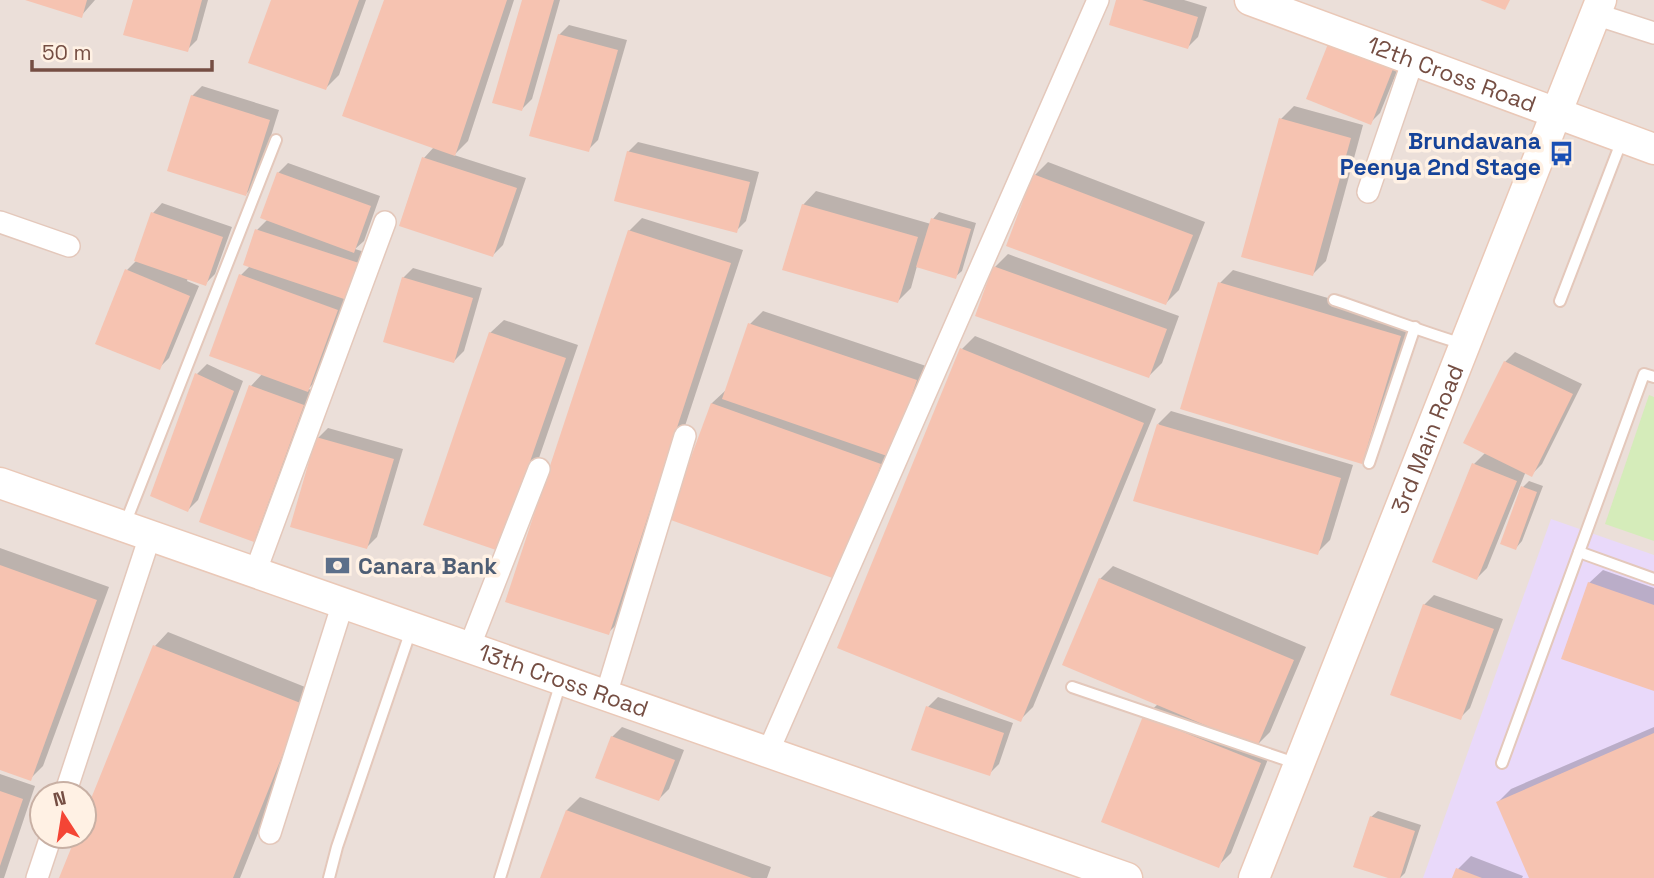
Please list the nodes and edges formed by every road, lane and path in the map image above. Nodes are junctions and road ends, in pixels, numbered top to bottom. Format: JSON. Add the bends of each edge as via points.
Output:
{"nodes":[{"id":1,"x":1098,"y":0,"type":"edge"},
{"id":2,"x":1250,"y":0,"type":"edge"},
{"id":3,"x":1598,"y":7,"type":"edge"},
{"id":4,"x":1654,"y":33,"type":"edge"},
{"id":5,"x":1413,"y":60,"type":"junction"},
{"id":6,"x":1557,"y":114,"type":"junction"},
{"id":7,"x":1623,"y":138,"type":"junction"},
{"id":8,"x":276,"y":140,"type":"dead end"},
{"id":9,"x":1654,"y":149,"type":"edge"},
{"id":10,"x":1368,"y":192,"type":"dead end"},
{"id":11,"x":0,"y":222,"type":"edge"},
{"id":12,"x":386,"y":222,"type":"dead end"},
{"id":13,"x":69,"y":246,"type":"dead end"},
{"id":14,"x":1334,"y":300,"type":"dead end"},
{"id":15,"x":1560,"y":301,"type":"dead end"},
{"id":16,"x":1415,"y":327,"type":"junction"},
{"id":17,"x":1465,"y":345,"type":"junction"},
{"id":18,"x":1654,"y":377,"type":"edge"},
{"id":19,"x":685,"y":436,"type":"dead end"},
{"id":20,"x":1369,"y":463,"type":"dead end"},
{"id":21,"x":539,"y":469,"type":"dead end"},
{"id":22,"x":0,"y":483,"type":"edge"},
{"id":23,"x":137,"y":531,"type":"junction"},
{"id":24,"x":1579,"y":552,"type":"junction"},
{"id":25,"x":255,"y":573,"type":"junction"},
{"id":26,"x":1654,"y":579,"type":"edge"},
{"id":27,"x":343,"y":603,"type":"junction"},
{"id":28,"x":412,"y":628,"type":"junction"},
{"id":29,"x":470,"y":648,"type":"junction"},
{"id":30,"x":562,"y":680,"type":"junction"},
{"id":31,"x":1072,"y":687,"type":"dead end"},
{"id":32,"x":606,"y":695,"type":"junction"},
{"id":33,"x":768,"y":752,"type":"junction"},
{"id":34,"x":1502,"y":763,"type":"dead end"},
{"id":35,"x":1299,"y":765,"type":"junction"},
{"id":36,"x":69,"y":780,"type":"edge"},
{"id":37,"x":270,"y":834,"type":"dead end"},
{"id":38,"x":46,"y":850,"type":"edge"},
{"id":39,"x":1258,"y":877,"type":"edge"},
{"id":40,"x":37,"y":878,"type":"edge"},
{"id":41,"x":329,"y":878,"type":"edge"},
{"id":42,"x":500,"y":878,"type":"edge"},
{"id":43,"x":1127,"y":878,"type":"edge"}],
"edges":[{"from":1,"to":33,"type":"street"},
{"from":2,"to":5,"type":"street","name":"12th Cross Road"},
{"from":3,"to":4,"type":"street"},
{"from":3,"to":6,"type":"street","name":"3rd Main Road"},
{"from":5,"to":6,"type":"street","name":"12th Cross Road"},
{"from":5,"to":10,"type":"street"},
{"from":6,"to":7,"type":"street","name":"12th Cross Road"},
{"from":6,"to":17,"type":"street","name":"3rd Main Road"},
{"from":7,"to":9,"type":"street","name":"12th Cross Road"},
{"from":7,"to":15,"type":"lane"},
{"from":8,"to":23,"type":"lane"},
{"from":11,"to":13,"type":"street"},
{"from":12,"to":25,"type":"street"},
{"from":14,"to":16,"type":"lane"},
{"from":16,"to":17,"type":"lane"},
{"from":16,"to":20,"type":"lane"},
{"from":17,"to":35,"type":"street","name":"3rd Main Road"},
{"from":18,"to":24,"type":"lane","via":[[1644,374]]},
{"from":19,"to":32,"type":"street"},
{"from":21,"to":29,"type":"street"},
{"from":22,"to":23,"type":"street","name":"13th Cross Road"},
{"from":23,"to":25,"type":"street","name":"13th Cross Road"},
{"from":23,"to":36,"type":"street"},
{"from":24,"to":26,"type":"lane"},
{"from":24,"to":34,"type":"lane"},
{"from":25,"to":27,"type":"street","name":"13th Cross Road"},
{"from":27,"to":28,"type":"street","name":"13th Cross Road"},
{"from":27,"to":37,"type":"street"},
{"from":28,"to":29,"type":"street","name":"13th Cross Road"},
{"from":28,"to":41,"type":"lane"},
{"from":29,"to":30,"type":"street","name":"13th Cross Road"},
{"from":30,"to":32,"type":"street","name":"13th Cross Road"},
{"from":30,"to":42,"type":"lane"},
{"from":31,"to":35,"type":"lane"},
{"from":32,"to":33,"type":"street","name":"13th Cross Road"},
{"from":33,"to":43,"type":"street","name":"13th Cross Road"},
{"from":35,"to":39,"type":"street","name":"3rd Main Road"},
{"from":38,"to":40,"type":"street"}]}
